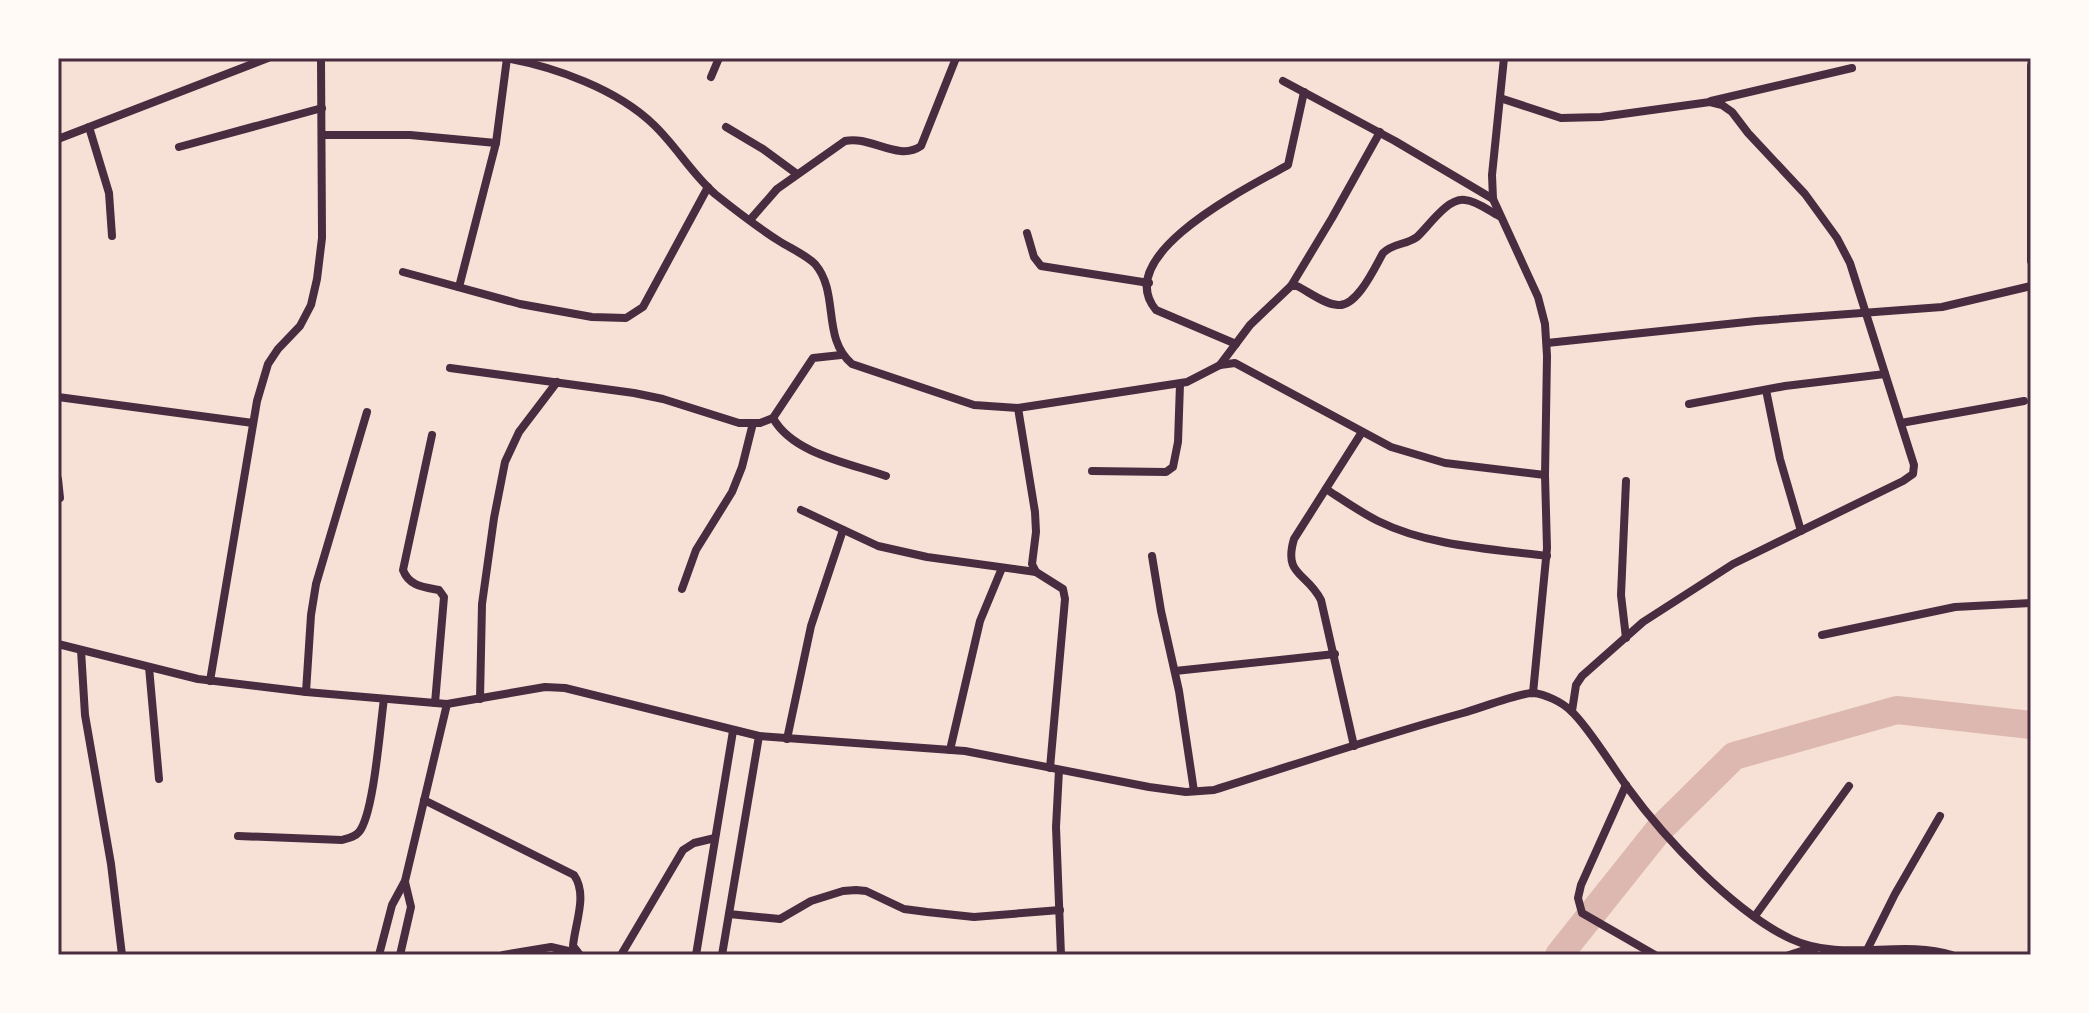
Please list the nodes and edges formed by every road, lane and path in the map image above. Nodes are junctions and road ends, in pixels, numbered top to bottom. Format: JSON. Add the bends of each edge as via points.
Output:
{"nodes":[{"id":1,"x":268,"y":58,"type":"edge"},
{"id":2,"x":321,"y":58,"type":"edge"},
{"id":3,"x":506,"y":58,"type":"edge"},
{"id":4,"x":719,"y":58,"type":"edge"},
{"id":5,"x":956,"y":58,"type":"edge"},
{"id":6,"x":1504,"y":58,"type":"edge"},
{"id":7,"x":2031,"y":66,"type":"edge"},
{"id":8,"x":1852,"y":68,"type":"dead end"},
{"id":9,"x":711,"y":77,"type":"dead end"},
{"id":10,"x":1283,"y":81,"type":"dead end"},
{"id":11,"x":1304,"y":92,"type":"junction"},
{"id":12,"x":1500,"y":98,"type":"junction"},
{"id":13,"x":1710,"y":102,"type":"junction"},
{"id":14,"x":322,"y":108,"type":"junction"},
{"id":15,"x":89,"y":127,"type":"junction"},
{"id":16,"x":726,"y":127,"type":"dead end"},
{"id":17,"x":1380,"y":132,"type":"junction"},
{"id":18,"x":323,"y":135,"type":"junction"},
{"id":19,"x":58,"y":139,"type":"edge"},
{"id":20,"x":496,"y":143,"type":"junction"},
{"id":21,"x":179,"y":147,"type":"dead end"},
{"id":22,"x":797,"y":174,"type":"junction"},
{"id":23,"x":708,"y":187,"type":"junction"},
{"id":24,"x":1493,"y":199,"type":"junction"},
{"id":25,"x":1500,"y":217,"type":"junction"},
{"id":26,"x":750,"y":220,"type":"junction"},
{"id":27,"x":1027,"y":233,"type":"dead end"},
{"id":28,"x":112,"y":236,"type":"dead end"},
{"id":29,"x":2031,"y":261,"type":"edge"},
{"id":30,"x":403,"y":272,"type":"dead end"},
{"id":31,"x":1149,"y":283,"type":"junction"},
{"id":32,"x":1291,"y":286,"type":"junction"},
{"id":33,"x":2031,"y":286,"type":"edge"},
{"id":34,"x":459,"y":287,"type":"junction"},
{"id":35,"x":1866,"y":313,"type":"junction"},
{"id":36,"x":1547,"y":343,"type":"junction"},
{"id":37,"x":1236,"y":344,"type":"junction"},
{"id":38,"x":841,"y":355,"type":"junction"},
{"id":39,"x":1220,"y":365,"type":"junction"},
{"id":40,"x":450,"y":368,"type":"dead end"},
{"id":41,"x":1885,"y":374,"type":"junction"},
{"id":42,"x":557,"y":382,"type":"junction"},
{"id":43,"x":1180,"y":384,"type":"junction"},
{"id":44,"x":1766,"y":390,"type":"junction"},
{"id":45,"x":58,"y":397,"type":"edge"},
{"id":46,"x":2024,"y":401,"type":"dead end"},
{"id":47,"x":1689,"y":404,"type":"dead end"},
{"id":48,"x":1018,"y":408,"type":"junction"},
{"id":49,"x":367,"y":412,"type":"dead end"},
{"id":50,"x":773,"y":418,"type":"junction"},
{"id":51,"x":253,"y":423,"type":"junction"},
{"id":52,"x":753,"y":423,"type":"junction"},
{"id":53,"x":1901,"y":423,"type":"junction"},
{"id":54,"x":1362,"y":432,"type":"junction"},
{"id":55,"x":432,"y":435,"type":"dead end"},
{"id":56,"x":1092,"y":471,"type":"dead end"},
{"id":57,"x":1545,"y":475,"type":"junction"},
{"id":58,"x":886,"y":476,"type":"dead end"},
{"id":59,"x":58,"y":479,"type":"edge"},
{"id":60,"x":1626,"y":481,"type":"dead end"},
{"id":61,"x":1326,"y":489,"type":"junction"},
{"id":62,"x":60,"y":498,"type":"dead end"},
{"id":63,"x":801,"y":510,"type":"dead end"},
{"id":64,"x":843,"y":530,"type":"junction"},
{"id":65,"x":1801,"y":531,"type":"junction"},
{"id":66,"x":1152,"y":556,"type":"dead end"},
{"id":67,"x":1547,"y":556,"type":"junction"},
{"id":68,"x":1002,"y":568,"type":"junction"},
{"id":69,"x":1036,"y":572,"type":"junction"},
{"id":70,"x":682,"y":589,"type":"dead end"},
{"id":71,"x":2028,"y":603,"type":"edge"},
{"id":72,"x":1822,"y":635,"type":"dead end"},
{"id":73,"x":1626,"y":638,"type":"junction"},
{"id":74,"x":58,"y":644,"type":"edge"},
{"id":75,"x":81,"y":650,"type":"junction"},
{"id":76,"x":1335,"y":654,"type":"junction"},
{"id":77,"x":149,"y":667,"type":"junction"},
{"id":78,"x":1175,"y":671,"type":"junction"},
{"id":79,"x":210,"y":681,"type":"junction"},
{"id":80,"x":306,"y":692,"type":"junction"},
{"id":81,"x":1533,"y":693,"type":"junction"},
{"id":82,"x":384,"y":699,"type":"junction"},
{"id":83,"x":480,"y":699,"type":"junction"},
{"id":84,"x":435,"y":703,"type":"junction"},
{"id":85,"x":447,"y":704,"type":"junction"},
{"id":86,"x":1572,"y":711,"type":"junction"},
{"id":87,"x":733,"y":731,"type":"junction"},
{"id":88,"x":759,"y":736,"type":"junction"},
{"id":89,"x":787,"y":739,"type":"junction"},
{"id":90,"x":1354,"y":746,"type":"junction"},
{"id":91,"x":950,"y":750,"type":"junction"},
{"id":92,"x":1054,"y":769,"type":"junction"},
{"id":93,"x":159,"y":779,"type":"dead end"},
{"id":94,"x":1849,"y":786,"type":"dead end"},
{"id":95,"x":1628,"y":789,"type":"junction"},
{"id":96,"x":1194,"y":791,"type":"junction"},
{"id":97,"x":424,"y":800,"type":"junction"},
{"id":98,"x":1940,"y":816,"type":"dead end"},
{"id":99,"x":238,"y":836,"type":"dead end"},
{"id":100,"x":715,"y":838,"type":"junction"},
{"id":101,"x":405,"y":881,"type":"junction"},
{"id":102,"x":1060,"y":910,"type":"junction"},
{"id":103,"x":729,"y":914,"type":"junction"},
{"id":104,"x":1755,"y":916,"type":"junction"},
{"id":105,"x":1814,"y":951,"type":"edge"},
{"id":106,"x":1866,"y":952,"type":"junction"},
{"id":107,"x":579,"y":954,"type":"edge"},
{"id":108,"x":1650,"y":954,"type":"edge"},
{"id":109,"x":122,"y":955,"type":"edge"},
{"id":110,"x":379,"y":955,"type":"edge"},
{"id":111,"x":400,"y":955,"type":"edge"},
{"id":112,"x":503,"y":955,"type":"edge"},
{"id":113,"x":621,"y":955,"type":"edge"},
{"id":114,"x":696,"y":955,"type":"edge"},
{"id":115,"x":722,"y":955,"type":"edge"},
{"id":116,"x":1061,"y":955,"type":"edge"},
{"id":117,"x":1789,"y":955,"type":"edge"},
{"id":118,"x":1952,"y":955,"type":"edge"}],
"edges":[{"from":1,"to":15,"type":"street"},
{"from":2,"to":14,"type":"street"},
{"from":3,"to":20,"type":"street"},
{"from":3,"to":23,"type":"street","via":[[573,76],[635,108]]},
{"from":4,"to":9,"type":"street"},
{"from":5,"to":22,"type":"street","via":[[915,151],[855,139]]},
{"from":6,"to":12,"type":"street"},
{"from":7,"to":29,"type":"street"},
{"from":8,"to":13,"type":"street"},
{"from":10,"to":11,"type":"street"},
{"from":11,"to":17,"type":"street"},
{"from":11,"to":31,"type":"street","via":[[1288,165],[1242,188],[1186,227],[1155,263]]},
{"from":12,"to":13,"type":"street","via":[[1561,118]]},
{"from":12,"to":24,"type":"street"},
{"from":13,"to":35,"type":"street","via":[[1732,112],[1805,194],[1843,250]]},
{"from":14,"to":18,"type":"street"},
{"from":14,"to":21,"type":"street"},
{"from":15,"to":19,"type":"street"},
{"from":15,"to":28,"type":"street","via":[[109,193]]},
{"from":16,"to":22,"type":"street"},
{"from":17,"to":24,"type":"street"},
{"from":17,"to":32,"type":"street"},
{"from":18,"to":20,"type":"street","via":[[410,135]]},
{"from":18,"to":51,"type":"street","via":[[322,238],[311,305],[268,364]]},
{"from":20,"to":34,"type":"street"},
{"from":22,"to":26,"type":"street"},
{"from":23,"to":26,"type":"street"},
{"from":23,"to":34,"type":"street","via":[[634,315],[592,317]]},
{"from":24,"to":25,"type":"street"},
{"from":25,"to":32,"type":"street","via":[[1469,200],[1453,203],[1414,239],[1389,247],[1349,304],[1330,303]]},
{"from":25,"to":36,"type":"street","via":[[1538,297]]},
{"from":26,"to":38,"type":"street","via":[[814,263],[825,279]]},
{"from":27,"to":31,"type":"street","via":[[1041,266]]},
{"from":30,"to":34,"type":"street"},
{"from":31,"to":37,"type":"street","via":[[1156,310]]},
{"from":32,"to":37,"type":"street"},
{"from":33,"to":35,"type":"street","via":[[1942,307]]},
{"from":35,"to":36,"type":"street"},
{"from":35,"to":41,"type":"street"},
{"from":36,"to":57,"type":"street"},
{"from":37,"to":39,"type":"street"},
{"from":38,"to":48,"type":"street","via":[[852,364],[974,405]]},
{"from":38,"to":50,"type":"street","via":[[813,358]]},
{"from":39,"to":43,"type":"street"},
{"from":39,"to":54,"type":"street","via":[[1235,363]]},
{"from":40,"to":42,"type":"street"},
{"from":41,"to":44,"type":"street"},
{"from":41,"to":53,"type":"street"},
{"from":42,"to":52,"type":"street","via":[[663,399]]},
{"from":42,"to":83,"type":"street","via":[[519,432],[505,462],[482,604]]},
{"from":43,"to":48,"type":"street"},
{"from":43,"to":56,"type":"street","via":[[1173,467],[1166,472]]},
{"from":44,"to":47,"type":"street"},
{"from":44,"to":65,"type":"street"},
{"from":45,"to":51,"type":"street"},
{"from":46,"to":53,"type":"street"},
{"from":48,"to":69,"type":"street","via":[[1035,512]]},
{"from":49,"to":80,"type":"street","via":[[316,584]]},
{"from":50,"to":52,"type":"street"},
{"from":50,"to":58,"type":"street","via":[[800,444]]},
{"from":51,"to":79,"type":"street"},
{"from":52,"to":70,"type":"street","via":[[732,492],[696,550]]},
{"from":53,"to":65,"type":"street","via":[[1913,474]]},
{"from":54,"to":57,"type":"street","via":[[1445,463]]},
{"from":54,"to":61,"type":"street"},
{"from":55,"to":84,"type":"street","via":[[403,570],[413,584],[439,590],[444,597]]},
{"from":57,"to":67,"type":"street"},
{"from":59,"to":62,"type":"street"},
{"from":60,"to":73,"type":"street","via":[[1621,595]]},
{"from":61,"to":67,"type":"street","via":[[1380,522],[1416,535]]},
{"from":61,"to":76,"type":"street","via":[[1294,539],[1290,563],[1321,600]]},
{"from":63,"to":64,"type":"street"},
{"from":64,"to":68,"type":"street","via":[[878,546]]},
{"from":64,"to":89,"type":"street","via":[[811,626]]},
{"from":65,"to":73,"type":"street","via":[[1679,597]]},
{"from":66,"to":78,"type":"street"},
{"from":67,"to":81,"type":"street"},
{"from":68,"to":69,"type":"street"},
{"from":68,"to":91,"type":"street","via":[[980,621]]},
{"from":69,"to":92,"type":"street","via":[[1057,582],[1065,599]]},
{"from":71,"to":72,"type":"street","via":[[1955,607]]},
{"from":73,"to":86,"type":"street","via":[[1582,676]]},
{"from":74,"to":75,"type":"street"},
{"from":75,"to":77,"type":"street"},
{"from":75,"to":109,"type":"street","via":[[85,715]]},
{"from":76,"to":78,"type":"street"},
{"from":76,"to":90,"type":"street"},
{"from":77,"to":79,"type":"street"},
{"from":77,"to":93,"type":"street"},
{"from":78,"to":96,"type":"street"},
{"from":79,"to":80,"type":"street"},
{"from":80,"to":82,"type":"street"},
{"from":81,"to":86,"type":"street"},
{"from":81,"to":90,"type":"street"},
{"from":82,"to":84,"type":"street"},
{"from":82,"to":99,"type":"street","via":[[361,830],[342,840]]},
{"from":83,"to":85,"type":"street"},
{"from":83,"to":87,"type":"street","via":[[565,688]]},
{"from":84,"to":85,"type":"street"},
{"from":85,"to":97,"type":"street"},
{"from":86,"to":95,"type":"street"},
{"from":87,"to":88,"type":"street"},
{"from":87,"to":100,"type":"street"},
{"from":88,"to":89,"type":"street"},
{"from":88,"to":103,"type":"street"},
{"from":89,"to":91,"type":"street"},
{"from":90,"to":96,"type":"street","via":[[1214,790]]},
{"from":91,"to":92,"type":"street"},
{"from":92,"to":96,"type":"street"},
{"from":92,"to":102,"type":"street"},
{"from":94,"to":104,"type":"street"},
{"from":95,"to":104,"type":"street","via":[[1679,850]]},
{"from":95,"to":108,"type":"street","via":[[1578,898],[1582,913]]},
{"from":97,"to":101,"type":"street"},
{"from":97,"to":107,"type":"street","via":[[574,875],[581,885],[573,946]]},
{"from":98,"to":106,"type":"street"},
{"from":100,"to":113,"type":"street","via":[[683,850]]},
{"from":100,"to":114,"type":"street"},
{"from":101,"to":110,"type":"street","via":[[392,905]]},
{"from":101,"to":111,"type":"street","via":[[411,907]]},
{"from":102,"to":103,"type":"street","via":[[974,917],[943,914],[904,909],[856,890],[811,901],[780,919]]},
{"from":102,"to":116,"type":"street"},
{"from":103,"to":115,"type":"street"},
{"from":104,"to":105,"type":"street"},
{"from":105,"to":106,"type":"street"},
{"from":105,"to":117,"type":"street"},
{"from":106,"to":118,"type":"street"},
{"from":107,"to":112,"type":"street","via":[[551,947]]}]}
